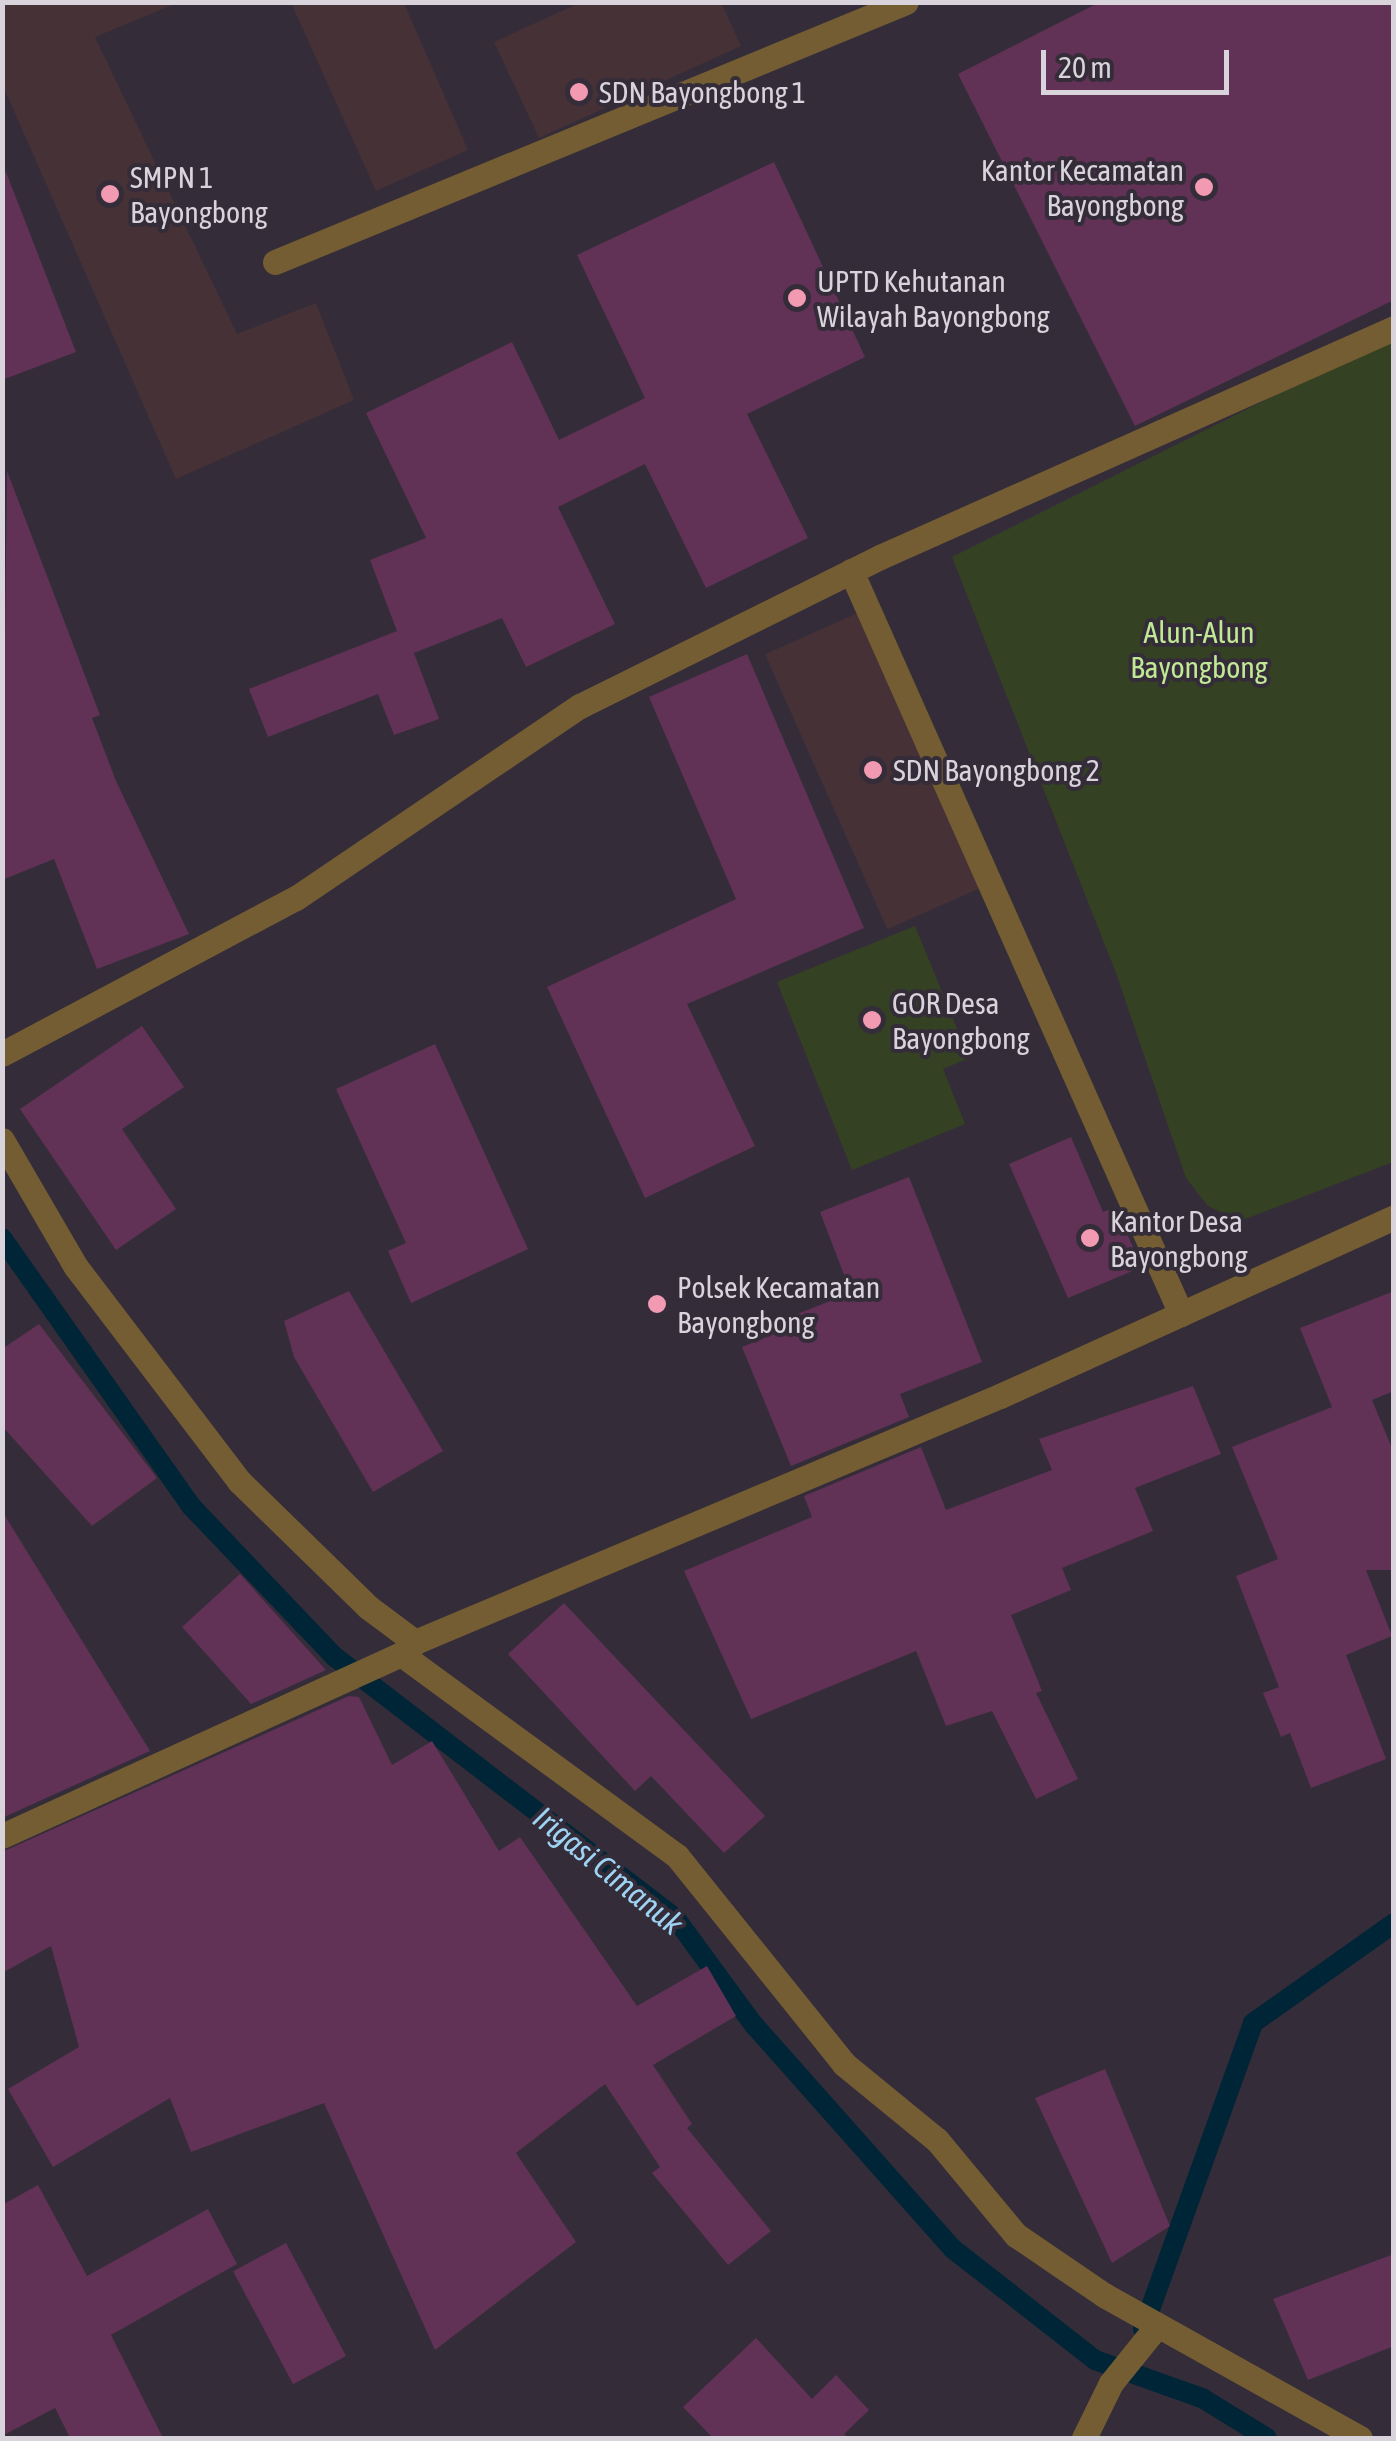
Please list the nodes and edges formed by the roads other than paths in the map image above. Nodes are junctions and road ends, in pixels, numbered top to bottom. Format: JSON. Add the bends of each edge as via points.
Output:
{"nodes":[{"id":1,"x":906,"y":2,"type":"edge"},
{"id":2,"x":275,"y":262,"type":"dead end"},
{"id":3,"x":1394,"y":328,"type":"edge"},
{"id":4,"x":850,"y":570,"type":"junction"},
{"id":5,"x":2,"y":1054,"type":"edge"},
{"id":6,"x":2,"y":1140,"type":"edge"},
{"id":7,"x":1394,"y":1216,"type":"edge"},
{"id":8,"x":1181,"y":1314,"type":"junction"},
{"id":9,"x":408,"y":1648,"type":"junction"},
{"id":10,"x":2,"y":1836,"type":"edge"},
{"id":11,"x":1151,"y":2327,"type":"junction"},
{"id":12,"x":1084,"y":2438,"type":"edge"},
{"id":13,"x":1360,"y":2438,"type":"edge"}],
"edges":[{"from":1,"to":2,"type":"street"},
{"from":3,"to":4,"type":"street"},
{"from":4,"to":5,"type":"street","via":[[580,706],[296,898]]},
{"from":4,"to":8,"type":"street"},
{"from":6,"to":9,"type":"street","via":[[76,1267],[240,1482]]},
{"from":7,"to":8,"type":"street"},
{"from":8,"to":9,"type":"street"},
{"from":9,"to":10,"type":"street"},
{"from":9,"to":11,"type":"street","via":[[677,1856],[844,2064],[936,2140],[1016,2235]]},
{"from":11,"to":12,"type":"street","via":[[1111,2383]]},
{"from":11,"to":13,"type":"street"}]}
